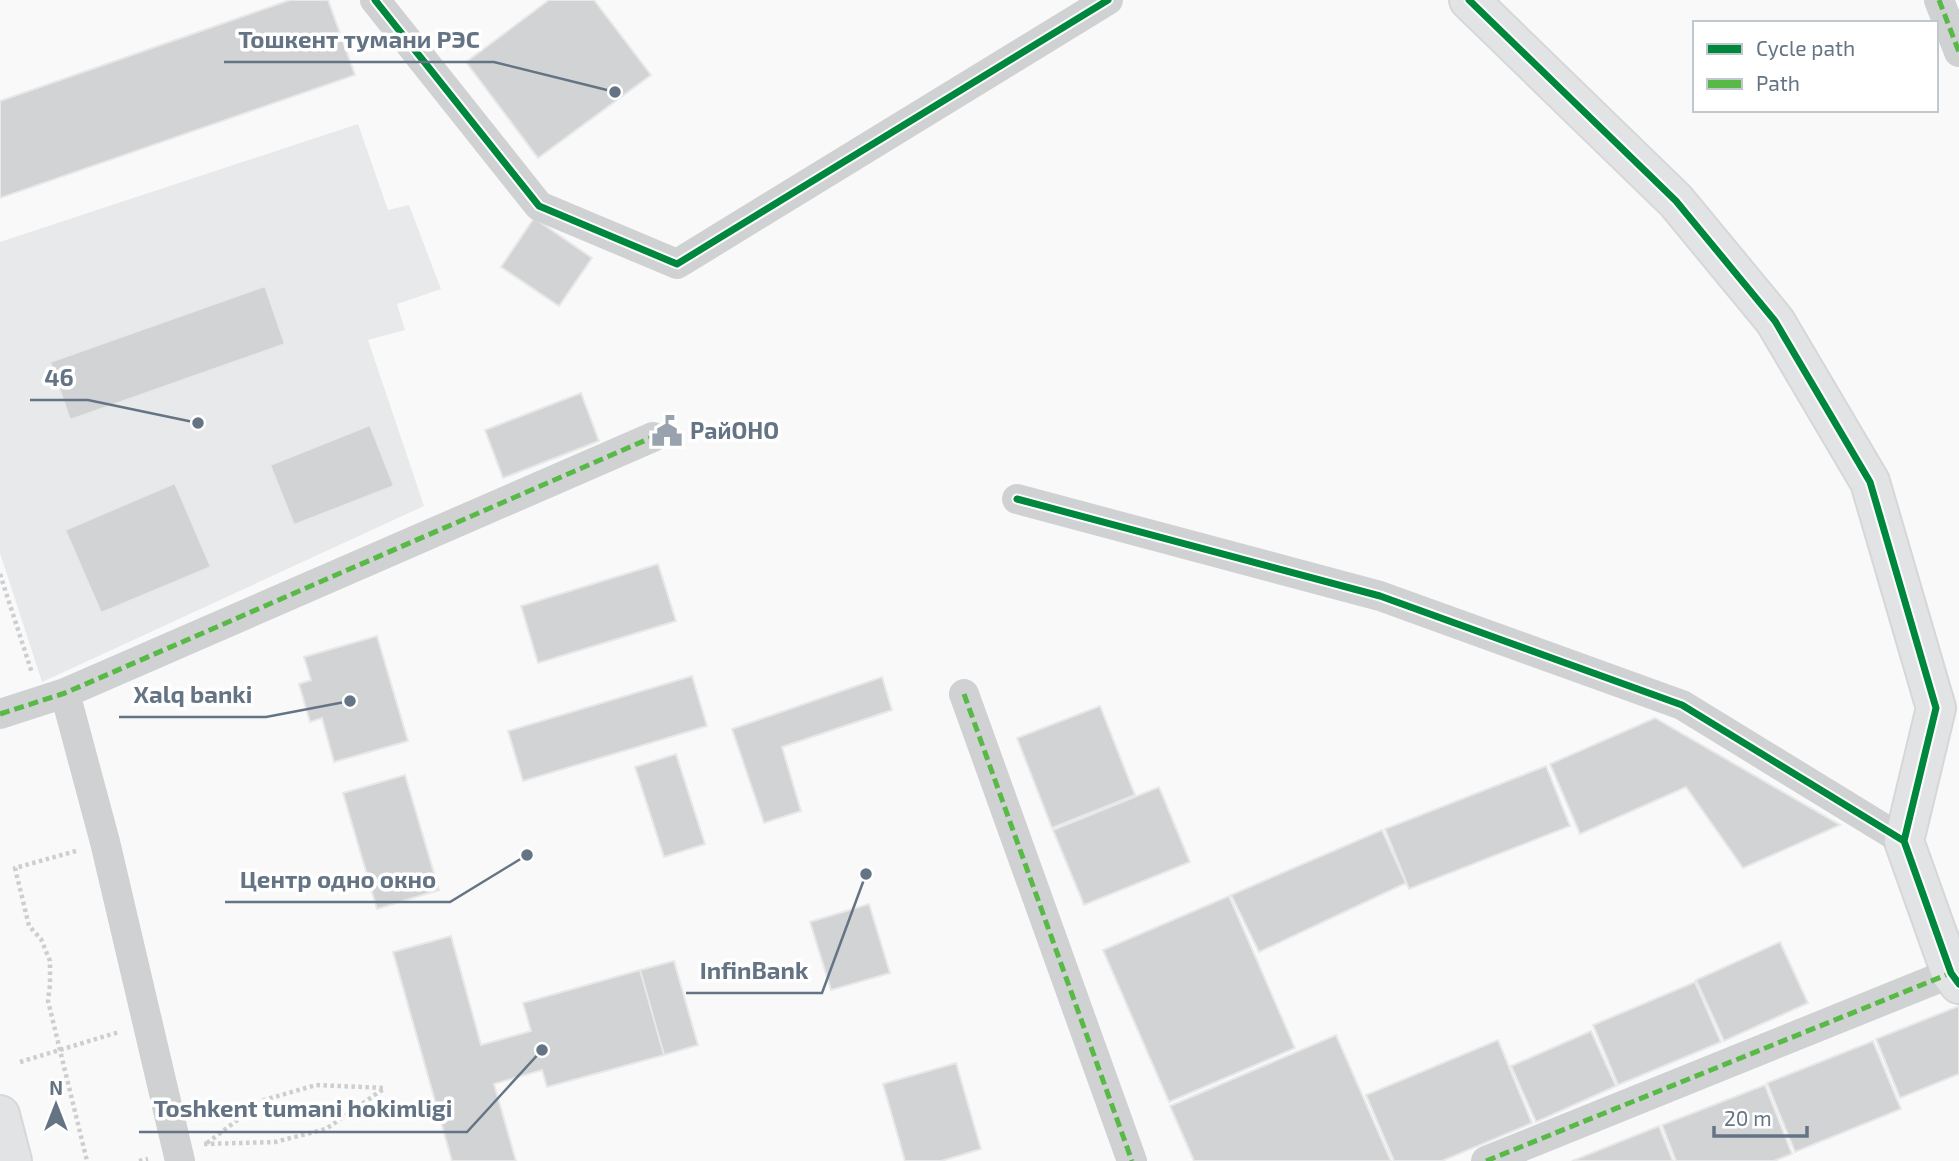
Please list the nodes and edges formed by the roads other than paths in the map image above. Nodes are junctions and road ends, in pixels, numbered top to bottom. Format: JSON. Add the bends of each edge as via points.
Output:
{"nodes":[{"id":1,"x":375,"y":0,"type":"edge"},
{"id":2,"x":1108,"y":0,"type":"edge"},
{"id":3,"x":1469,"y":0,"type":"edge"},
{"id":4,"x":1939,"y":0,"type":"edge"},
{"id":5,"x":1959,"y":52,"type":"edge"},
{"id":6,"x":653,"y":437,"type":"dead end"},
{"id":7,"x":1017,"y":499,"type":"dead end"},
{"id":8,"x":964,"y":694,"type":"dead end"},
{"id":9,"x":53,"y":697,"type":"junction"},
{"id":10,"x":0,"y":714,"type":"edge"},
{"id":11,"x":1904,"y":841,"type":"junction"},
{"id":12,"x":1955,"y":978,"type":"edge"},
{"id":13,"x":0,"y":1115,"type":"edge"},
{"id":14,"x":12,"y":1161,"type":"edge"},
{"id":15,"x":180,"y":1161,"type":"edge"},
{"id":16,"x":1132,"y":1161,"type":"edge"},
{"id":17,"x":1486,"y":1161,"type":"edge"}],
"edges":[{"from":1,"to":2,"type":"street","via":[[539,206],[677,264]]},
{"from":3,"to":11,"type":"street","via":[[1676,201],[1775,321],[1870,482],[1936,708]]},
{"from":4,"to":5,"type":"street"},
{"from":6,"to":9,"type":"street"},
{"from":7,"to":11,"type":"street","via":[[1380,596],[1682,705]]},
{"from":8,"to":16,"type":"street"},
{"from":9,"to":10,"type":"street"},
{"from":9,"to":15,"type":"street","via":[[106,842]]},
{"from":11,"to":12,"type":"street"},
{"from":12,"to":17,"type":"street"},
{"from":13,"to":14,"type":"street"}]}
